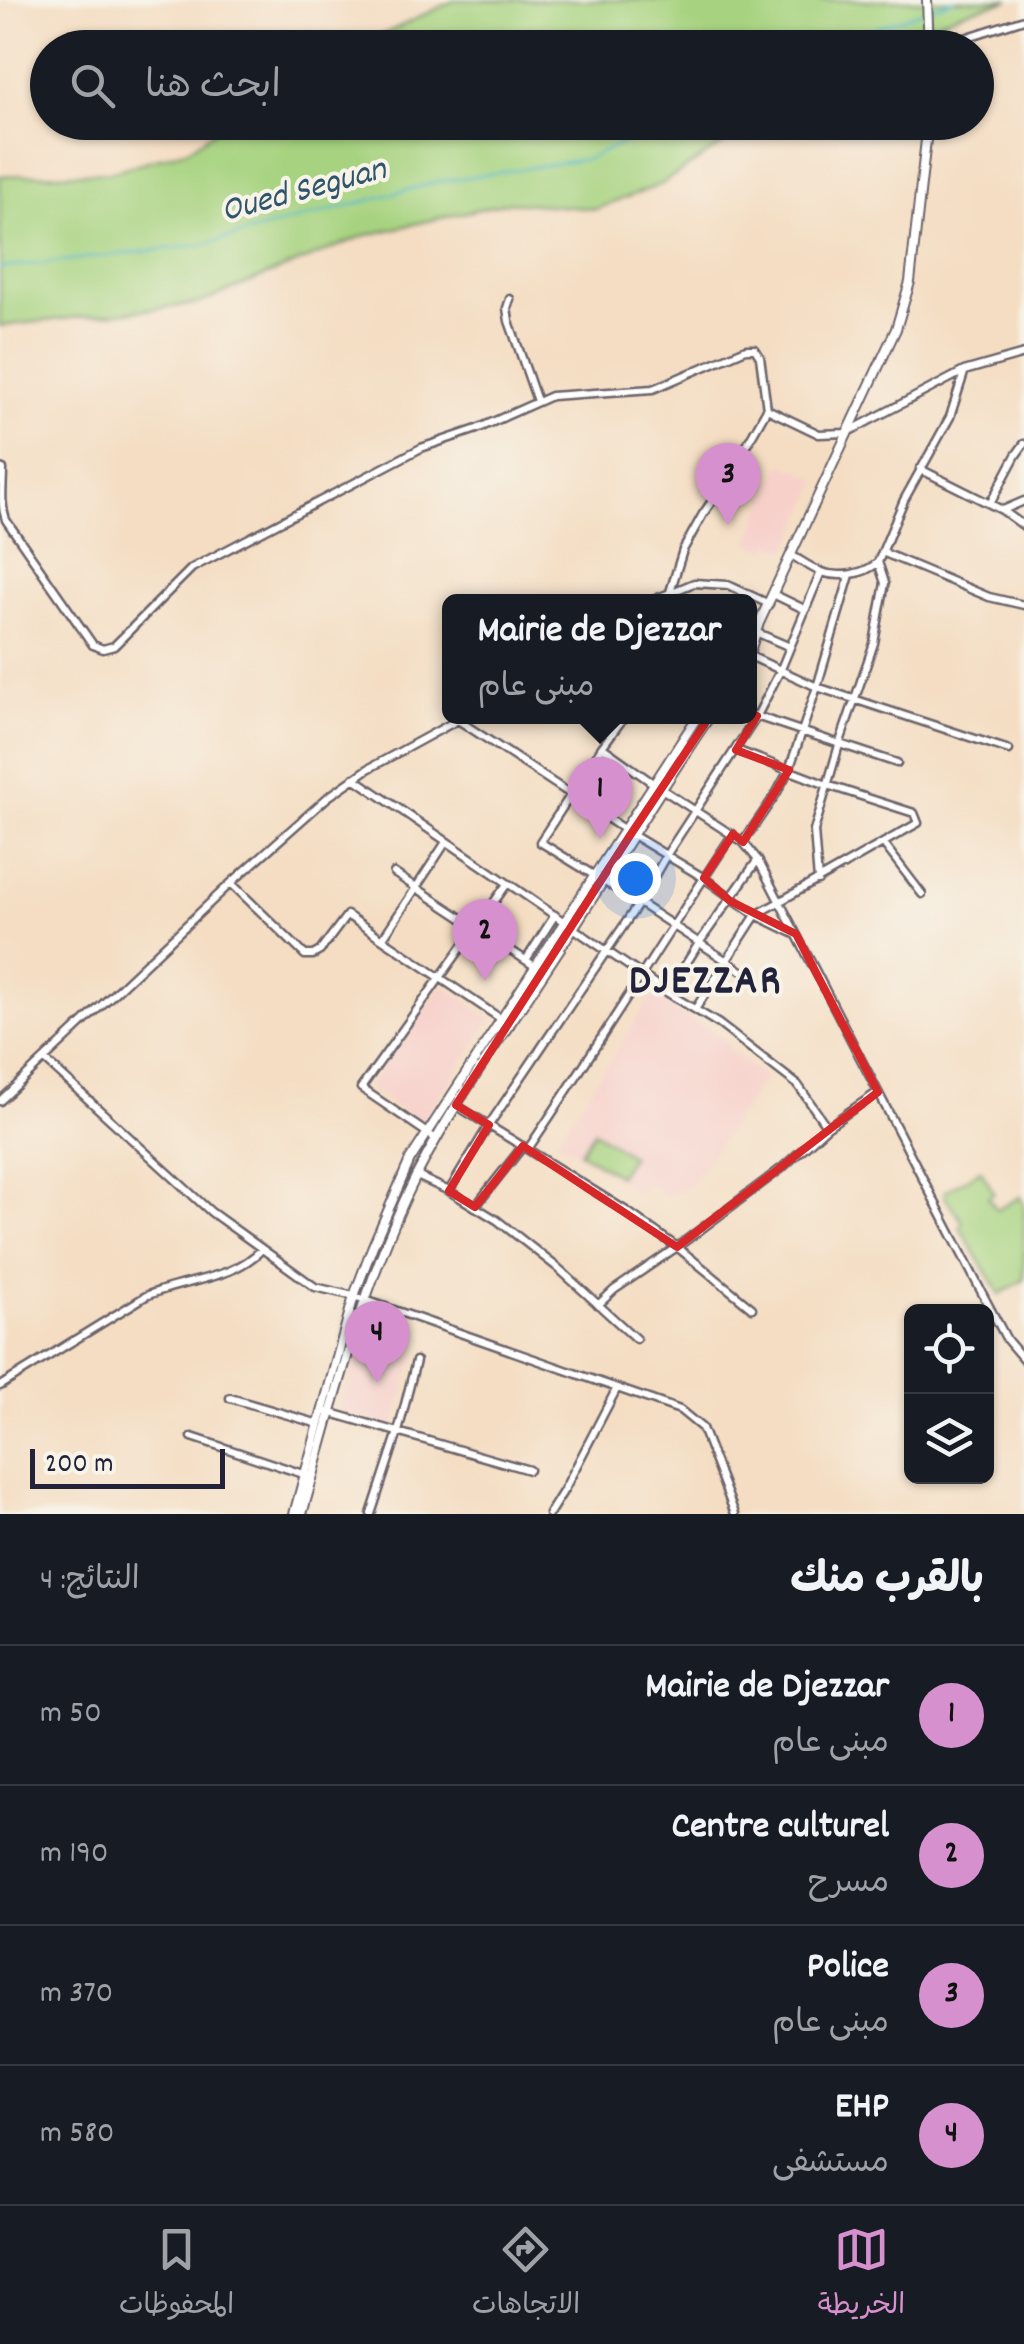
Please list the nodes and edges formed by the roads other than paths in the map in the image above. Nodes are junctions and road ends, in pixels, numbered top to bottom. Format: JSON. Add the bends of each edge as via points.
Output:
{"nodes":[{"id":1,"x":927,"y":0,"type":"edge"},
{"id":2,"x":1024,"y":19,"type":"edge"},
{"id":3,"x":930,"y":30,"type":"edge"},
{"id":4,"x":989,"y":30,"type":"edge"},
{"id":5,"x":926,"y":140,"type":"edge"},
{"id":6,"x":510,"y":299,"type":"dead end"},
{"id":7,"x":1024,"y":354,"type":"edge"},
{"id":8,"x":964,"y":371,"type":"junction"},
{"id":9,"x":537,"y":401,"type":"junction"},
{"id":10,"x":766,"y":409,"type":"junction"},
{"id":11,"x":846,"y":433,"type":"junction"},
{"id":12,"x":1024,"y":444,"type":"edge"},
{"id":13,"x":0,"y":468,"type":"edge"},
{"id":14,"x":920,"y":469,"type":"junction"},
{"id":15,"x":1024,"y":501,"type":"edge"},
{"id":16,"x":990,"y":504,"type":"junction"},
{"id":17,"x":1002,"y":510,"type":"junction"},
{"id":18,"x":1024,"y":526,"type":"edge"},
{"id":19,"x":882,"y":552,"type":"junction"},
{"id":20,"x":791,"y":555,"type":"junction"},
{"id":21,"x":878,"y":562,"type":"junction"},
{"id":22,"x":821,"y":572,"type":"junction"},
{"id":23,"x":850,"y":575,"type":"junction"},
{"id":24,"x":670,"y":592,"type":"junction"},
{"id":25,"x":666,"y":594,"type":"edge"},
{"id":26,"x":746,"y":594,"type":"edge"},
{"id":27,"x":773,"y":594,"type":"junction"},
{"id":28,"x":757,"y":599,"type":"edge"},
{"id":29,"x":768,"y":604,"type":"junction"},
{"id":30,"x":1024,"y":605,"type":"edge"},
{"id":31,"x":804,"y":608,"type":"junction"},
{"id":32,"x":757,"y":626,"type":"edge"},
{"id":33,"x":757,"y":634,"type":"edge"},
{"id":34,"x":790,"y":647,"type":"junction"},
{"id":35,"x":757,"y":658,"type":"edge"},
{"id":36,"x":780,"y":669,"type":"junction"},
{"id":37,"x":817,"y":687,"type":"junction"},
{"id":38,"x":856,"y":698,"type":"junction"},
{"id":39,"x":757,"y":708,"type":"edge"},
{"id":40,"x":757,"y":716,"type":"edge"},
{"id":41,"x":450,"y":724,"type":"edge"},
{"id":42,"x":470,"y":724,"type":"edge"},
{"id":43,"x":619,"y":724,"type":"edge"},
{"id":44,"x":693,"y":724,"type":"edge"},
{"id":45,"x":704,"y":724,"type":"edge"},
{"id":46,"x":749,"y":724,"type":"edge"},
{"id":47,"x":801,"y":732,"type":"junction"},
{"id":48,"x":839,"y":744,"type":"junction"},
{"id":49,"x":602,"y":747,"type":"junction"},
{"id":50,"x":736,"y":750,"type":"junction"},
{"id":51,"x":1009,"y":750,"type":"dead end"},
{"id":52,"x":897,"y":763,"type":"dead end"},
{"id":53,"x":789,"y":770,"type":"junction"},
{"id":54,"x":354,"y":778,"type":"junction"},
{"id":55,"x":826,"y":785,"type":"junction"},
{"id":56,"x":658,"y":786,"type":"junction"},
{"id":57,"x":572,"y":794,"type":"junction"},
{"id":58,"x":697,"y":810,"type":"junction"},
{"id":59,"x":628,"y":831,"type":"junction"},
{"id":60,"x":732,"y":834,"type":"junction"},
{"id":61,"x":446,"y":842,"type":"junction"},
{"id":62,"x":743,"y":842,"type":"junction"},
{"id":63,"x":883,"y":843,"type":"junction"},
{"id":64,"x":667,"y":854,"type":"junction"},
{"id":65,"x":758,"y":860,"type":"junction"},
{"id":66,"x":394,"y":873,"type":"dead end"},
{"id":67,"x":704,"y":878,"type":"junction"},
{"id":68,"x":600,"y":879,"type":"junction"},
{"id":69,"x":818,"y":881,"type":"junction"},
{"id":70,"x":231,"y":883,"type":"junction"},
{"id":71,"x":507,"y":884,"type":"junction"},
{"id":72,"x":416,"y":887,"type":"junction"},
{"id":73,"x":922,"y":894,"type":"dead end"},
{"id":74,"x":732,"y":898,"type":"junction"},
{"id":75,"x":639,"y":903,"type":"junction"},
{"id":76,"x":780,"y":903,"type":"junction"},
{"id":77,"x":554,"y":914,"type":"junction"},
{"id":78,"x":756,"y":914,"type":"junction"},
{"id":79,"x":570,"y":925,"type":"junction"},
{"id":80,"x":672,"y":926,"type":"junction"},
{"id":81,"x":477,"y":928,"type":"junction"},
{"id":82,"x":796,"y":934,"type":"junction"},
{"id":83,"x":383,"y":938,"type":"junction"},
{"id":84,"x":699,"y":944,"type":"junction"},
{"id":85,"x":608,"y":950,"type":"junction"},
{"id":86,"x":526,"y":960,"type":"junction"},
{"id":87,"x":726,"y":961,"type":"junction"},
{"id":88,"x":536,"y":967,"type":"junction"},
{"id":89,"x":642,"y":974,"type":"junction"},
{"id":90,"x":442,"y":978,"type":"junction"},
{"id":91,"x":754,"y":979,"type":"dead end"},
{"id":92,"x":668,"y":992,"type":"junction"},
{"id":93,"x":696,"y":1008,"type":"junction"},
{"id":94,"x":506,"y":1023,"type":"junction"},
{"id":95,"x":45,"y":1060,"type":"junction"},
{"id":96,"x":878,"y":1092,"type":"junction"},
{"id":97,"x":0,"y":1100,"type":"edge"},
{"id":98,"x":456,"y":1105,"type":"junction"},
{"id":99,"x":489,"y":1125,"type":"junction"},
{"id":100,"x":827,"y":1127,"type":"junction"},
{"id":101,"x":431,"y":1136,"type":"junction"},
{"id":102,"x":526,"y":1147,"type":"junction"},
{"id":103,"x":417,"y":1176,"type":"junction"},
{"id":104,"x":449,"y":1191,"type":"junction"},
{"id":105,"x":475,"y":1207,"type":"junction"},
{"id":106,"x":677,"y":1247,"type":"junction"},
{"id":107,"x":262,"y":1249,"type":"junction"},
{"id":108,"x":354,"y":1296,"type":"junction"},
{"id":109,"x":364,"y":1301,"type":"junction"},
{"id":110,"x":598,"y":1305,"type":"junction"},
{"id":111,"x":752,"y":1308,"type":"dead end"},
{"id":112,"x":636,"y":1339,"type":"dead end"},
{"id":113,"x":1024,"y":1360,"type":"edge"},
{"id":114,"x":416,"y":1361,"type":"dead end"},
{"id":115,"x":0,"y":1386,"type":"edge"},
{"id":116,"x":617,"y":1388,"type":"junction"},
{"id":117,"x":230,"y":1398,"type":"dead end"},
{"id":118,"x":327,"y":1412,"type":"junction"},
{"id":119,"x":319,"y":1424,"type":"junction"},
{"id":120,"x":398,"y":1432,"type":"junction"},
{"id":121,"x":192,"y":1438,"type":"dead end"},
{"id":122,"x":529,"y":1470,"type":"dead end"},
{"id":123,"x":309,"y":1476,"type":"junction"},
{"id":124,"x":294,"y":1514,"type":"edge"},
{"id":125,"x":302,"y":1514,"type":"edge"},
{"id":126,"x":372,"y":1514,"type":"edge"},
{"id":127,"x":549,"y":1514,"type":"edge"},
{"id":128,"x":735,"y":1514,"type":"edge"}],
"edges":[{"from":1,"to":3,"type":"main road"},
{"from":2,"to":4,"type":"street"},
{"from":5,"to":11,"type":"main road","via":[[910,282],[896,329]]},
{"from":6,"to":9,"type":"street","via":[[509,321]]},
{"from":7,"to":8,"type":"street"},
{"from":8,"to":11,"type":"street"},
{"from":8,"to":14,"type":"street","via":[[950,417]]},
{"from":9,"to":10,"type":"street","via":[[653,389],[755,349]]},
{"from":9,"to":13,"type":"street","via":[[420,448],[192,568],[103,650],[93,645],[6,520]]},
{"from":10,"to":11,"type":"street","via":[[819,434]]},
{"from":10,"to":24,"type":"street","via":[[683,550]]},
{"from":11,"to":20,"type":"main road"},
{"from":12,"to":16,"type":"street"},
{"from":14,"to":16,"type":"street"},
{"from":14,"to":19,"type":"street"},
{"from":15,"to":17,"type":"street"},
{"from":16,"to":17,"type":"street"},
{"from":17,"to":18,"type":"street"},
{"from":19,"to":21,"type":"street"},
{"from":19,"to":30,"type":"street"},
{"from":20,"to":22,"type":"street"},
{"from":20,"to":27,"type":"main road"},
{"from":21,"to":23,"type":"street"},
{"from":21,"to":38,"type":"street","via":[[885,583]]},
{"from":22,"to":23,"type":"street"},
{"from":22,"to":31,"type":"street"},
{"from":23,"to":37,"type":"street"},
{"from":24,"to":25,"type":"street"},
{"from":24,"to":26,"type":"street","via":[[694,584]]},
{"from":27,"to":29,"type":"main road"},
{"from":27,"to":31,"type":"street"},
{"from":28,"to":29,"type":"street"},
{"from":29,"to":32,"type":"main road"},
{"from":31,"to":34,"type":"street"},
{"from":33,"to":34,"type":"street"},
{"from":34,"to":36,"type":"street"},
{"from":35,"to":36,"type":"street"},
{"from":36,"to":37,"type":"street"},
{"from":36,"to":39,"type":"street"},
{"from":37,"to":38,"type":"street"},
{"from":37,"to":47,"type":"street"},
{"from":38,"to":48,"type":"street"},
{"from":38,"to":51,"type":"street"},
{"from":40,"to":47,"type":"street"},
{"from":41,"to":54,"type":"street"},
{"from":42,"to":57,"type":"street"},
{"from":43,"to":49,"type":"street"},
{"from":44,"to":56,"type":"main road"},
{"from":45,"to":56,"type":"main road"},
{"from":46,"to":50,"type":"street"},
{"from":47,"to":48,"type":"street"},
{"from":47,"to":53,"type":"street"},
{"from":48,"to":52,"type":"street"},
{"from":48,"to":55,"type":"street"},
{"from":49,"to":56,"type":"street"},
{"from":49,"to":57,"type":"street"},
{"from":50,"to":53,"type":"street"},
{"from":50,"to":58,"type":"street"},
{"from":53,"to":55,"type":"street"},
{"from":53,"to":62,"type":"street"},
{"from":54,"to":61,"type":"street"},
{"from":54,"to":70,"type":"street"},
{"from":55,"to":63,"type":"street","via":[[918,818]]},
{"from":55,"to":69,"type":"street","via":[[814,831]]},
{"from":56,"to":58,"type":"street"},
{"from":56,"to":59,"type":"main road"},
{"from":57,"to":59,"type":"street"},
{"from":57,"to":68,"type":"street","via":[[540,842]]},
{"from":58,"to":60,"type":"street"},
{"from":58,"to":64,"type":"street"},
{"from":59,"to":64,"type":"street"},
{"from":59,"to":68,"type":"main road"},
{"from":60,"to":62,"type":"street"},
{"from":60,"to":67,"type":"street"},
{"from":61,"to":71,"type":"street"},
{"from":61,"to":72,"type":"street"},
{"from":62,"to":65,"type":"street"},
{"from":63,"to":69,"type":"street"},
{"from":63,"to":73,"type":"street"},
{"from":64,"to":67,"type":"street"},
{"from":64,"to":75,"type":"street"},
{"from":65,"to":74,"type":"street"},
{"from":65,"to":76,"type":"street"},
{"from":66,"to":72,"type":"street"},
{"from":67,"to":74,"type":"street"},
{"from":67,"to":80,"type":"street"},
{"from":68,"to":75,"type":"street"},
{"from":68,"to":79,"type":"main road"},
{"from":69,"to":76,"type":"street"},
{"from":70,"to":83,"type":"street","via":[[305,955],[320,951],[347,915]]},
{"from":70,"to":95,"type":"street"},
{"from":71,"to":77,"type":"street"},
{"from":71,"to":81,"type":"street"},
{"from":72,"to":81,"type":"street"},
{"from":72,"to":83,"type":"street"},
{"from":74,"to":78,"type":"street"},
{"from":74,"to":84,"type":"street"},
{"from":75,"to":80,"type":"street"},
{"from":75,"to":85,"type":"street"},
{"from":76,"to":78,"type":"street"},
{"from":76,"to":82,"type":"street"},
{"from":77,"to":79,"type":"street"},
{"from":77,"to":86,"type":"street"},
{"from":78,"to":82,"type":"street"},
{"from":78,"to":87,"type":"street"},
{"from":79,"to":85,"type":"street"},
{"from":79,"to":88,"type":"main road"},
{"from":79,"to":94,"type":"main road"},
{"from":80,"to":84,"type":"street"},
{"from":80,"to":89,"type":"street"},
{"from":81,"to":86,"type":"street"},
{"from":81,"to":90,"type":"street"},
{"from":82,"to":96,"type":"street"},
{"from":83,"to":90,"type":"street"},
{"from":84,"to":87,"type":"street"},
{"from":84,"to":92,"type":"street"},
{"from":85,"to":89,"type":"street"},
{"from":85,"to":99,"type":"street"},
{"from":86,"to":88,"type":"street"},
{"from":87,"to":91,"type":"street"},
{"from":87,"to":93,"type":"street"},
{"from":88,"to":94,"type":"main road"},
{"from":89,"to":92,"type":"street"},
{"from":89,"to":102,"type":"street"},
{"from":90,"to":94,"type":"street"},
{"from":90,"to":101,"type":"street","via":[[361,1088]]},
{"from":92,"to":93,"type":"street"},
{"from":93,"to":100,"type":"street","via":[[798,1085]]},
{"from":94,"to":98,"type":"main road"},
{"from":94,"to":101,"type":"main road"},
{"from":95,"to":97,"type":"street"},
{"from":95,"to":107,"type":"street","via":[[211,1212]]},
{"from":96,"to":100,"type":"street"},
{"from":96,"to":113,"type":"street","via":[[1007,1340]]},
{"from":98,"to":99,"type":"street"},
{"from":98,"to":101,"type":"main road"},
{"from":99,"to":102,"type":"street"},
{"from":99,"to":104,"type":"street"},
{"from":100,"to":106,"type":"street"},
{"from":101,"to":103,"type":"main road"},
{"from":101,"to":108,"type":"main road","via":[[399,1182]]},
{"from":102,"to":105,"type":"street"},
{"from":102,"to":106,"type":"street"},
{"from":103,"to":104,"type":"street"},
{"from":103,"to":109,"type":"main road"},
{"from":104,"to":105,"type":"street"},
{"from":105,"to":110,"type":"street"},
{"from":106,"to":110,"type":"street"},
{"from":106,"to":111,"type":"street"},
{"from":107,"to":108,"type":"street","via":[[315,1287]]},
{"from":107,"to":115,"type":"street","via":[[230,1272],[146,1296]]},
{"from":108,"to":109,"type":"street"},
{"from":108,"to":118,"type":"main road"},
{"from":109,"to":116,"type":"street"},
{"from":109,"to":118,"type":"main road"},
{"from":110,"to":112,"type":"street"},
{"from":114,"to":120,"type":"street"},
{"from":116,"to":127,"type":"street"},
{"from":116,"to":128,"type":"street","via":[[680,1410],[702,1428]]},
{"from":117,"to":119,"type":"street"},
{"from":118,"to":119,"type":"main road"},
{"from":118,"to":120,"type":"street"},
{"from":118,"to":123,"type":"main road"},
{"from":119,"to":123,"type":"main road"},
{"from":120,"to":122,"type":"street"},
{"from":120,"to":126,"type":"street"},
{"from":121,"to":123,"type":"street"},
{"from":123,"to":124,"type":"main road"},
{"from":123,"to":125,"type":"main road"}]}
